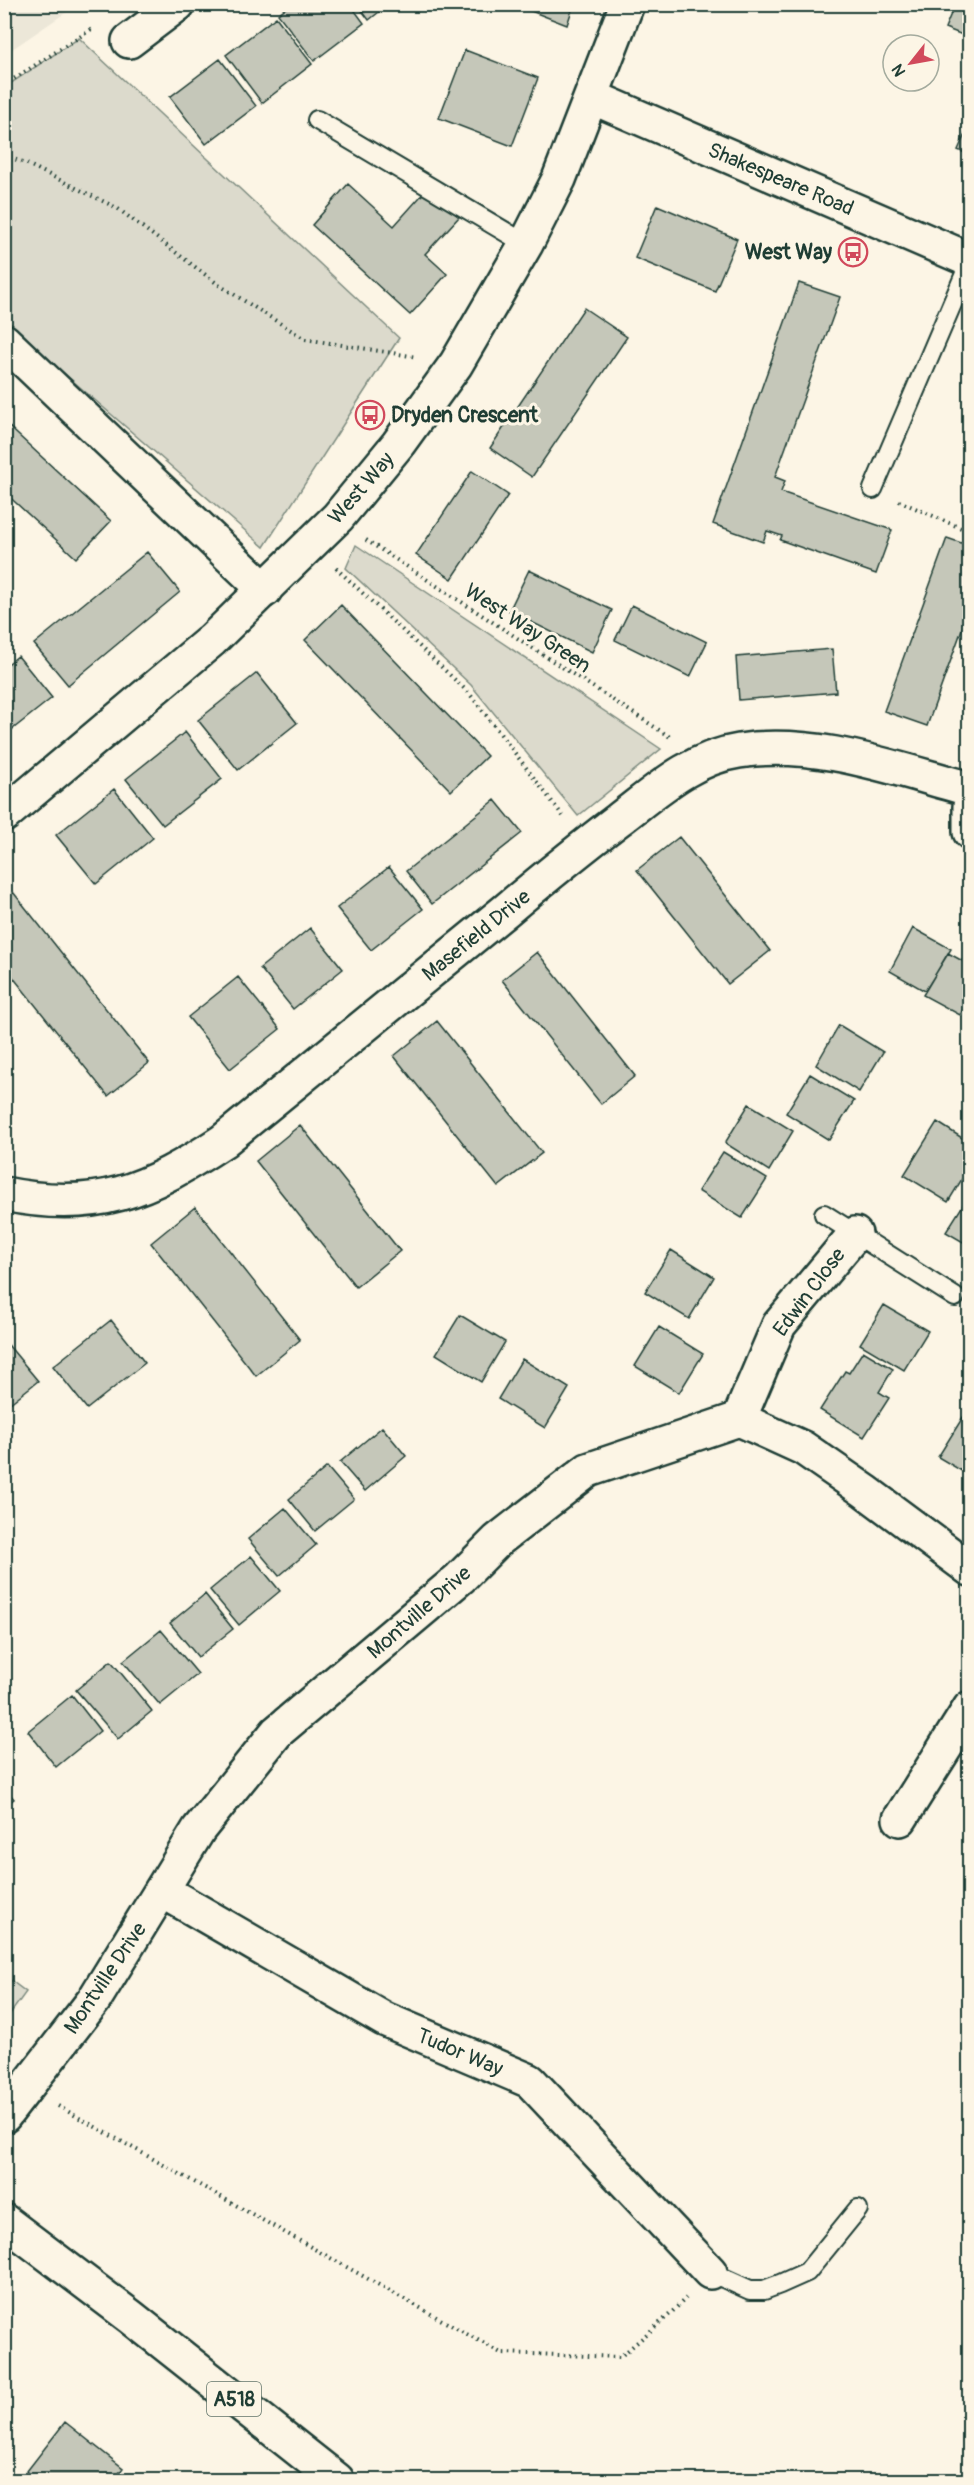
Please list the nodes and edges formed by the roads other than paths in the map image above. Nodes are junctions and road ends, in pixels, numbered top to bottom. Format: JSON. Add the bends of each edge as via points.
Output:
{"nodes":[{"id":1,"x":178,"y":4,"type":"edge"},
{"id":2,"x":627,"y":4,"type":"edge"},
{"id":3,"x":129,"y":41,"type":"dead end"},
{"id":4,"x":592,"y":97,"type":"junction"},
{"id":5,"x":317,"y":120,"type":"dead end"},
{"id":6,"x":526,"y":244,"type":"junction"},
{"id":7,"x":969,"y":261,"type":"edge"},
{"id":8,"x":4,"y":341,"type":"edge"},
{"id":9,"x":873,"y":489,"type":"road end"},
{"id":10,"x":265,"y":590,"type":"junction"},
{"id":11,"x":969,"y":789,"type":"edge"},
{"id":12,"x":969,"y":806,"type":"edge"},
{"id":13,"x":4,"y":814,"type":"edge"},
{"id":14,"x":969,"y":832,"type":"edge"},
{"id":15,"x":4,"y":1194,"type":"edge"},
{"id":16,"x":824,"y":1214,"type":"dead end"},
{"id":17,"x":855,"y":1234,"type":"junction"},
{"id":18,"x":955,"y":1297,"type":"dead end"},
{"id":19,"x":739,"y":1419,"type":"junction"},
{"id":20,"x":969,"y":1569,"type":"edge"},
{"id":21,"x":969,"y":1708,"type":"edge"},
{"id":22,"x":900,"y":1819,"type":"dead end"},
{"id":23,"x":163,"y":1891,"type":"junction"},
{"id":24,"x":4,"y":2116,"type":"edge"},
{"id":25,"x":858,"y":2209,"type":"dead end"},
{"id":26,"x":4,"y":2221,"type":"edge"},
{"id":27,"x":710,"y":2272,"type":"joint"},
{"id":28,"x":337,"y":2481,"type":"edge"}],
"edges":[{"from":1,"to":3,"type":"main road"},
{"from":2,"to":4,"type":"main road","name":"West Way"},
{"from":4,"to":6,"type":"main road","name":"West Way","via":[[560,179]]},
{"from":4,"to":7,"type":"main road","name":"Shakespeare Road"},
{"from":5,"to":6,"type":"lane"},
{"from":6,"to":10,"type":"main road","name":"West Way","via":[[456,364],[398,444],[338,517]]},
{"from":7,"to":9,"type":"lane"},
{"from":8,"to":10,"type":"main road"},
{"from":10,"to":13,"type":"main road","name":"West Way","via":[[213,640]]},
{"from":11,"to":15,"type":"main road","name":"Masefield Drive","via":[[868,761],[809,750],[772,747],[705,760],[674,777],[586,845],[223,1140],[188,1164],[147,1185],[107,1197],[70,1202]]},
{"from":12,"to":14,"type":"main road"},
{"from":16,"to":17,"type":"lane"},
{"from":17,"to":18,"type":"lane"},
{"from":17,"to":19,"type":"main road","name":"Edwin Close","via":[[779,1325]]},
{"from":19,"to":20,"type":"main road","via":[[803,1448]]},
{"from":19,"to":23,"type":"main road","name":"Montville Drive","via":[[588,1470],[498,1540],[451,1585],[277,1732],[199,1829]]},
{"from":21,"to":22,"type":"main road"},
{"from":23,"to":24,"type":"main road","name":"Montville Drive","via":[[94,2000]]},
{"from":23,"to":27,"type":"main road","name":"Tudor Way","via":[[384,2019],[530,2081]]},
{"from":25,"to":27,"type":"lane","via":[[807,2272],[780,2284],[750,2290]]},
{"from":26,"to":28,"type":"main road","number":"A518"}]}
